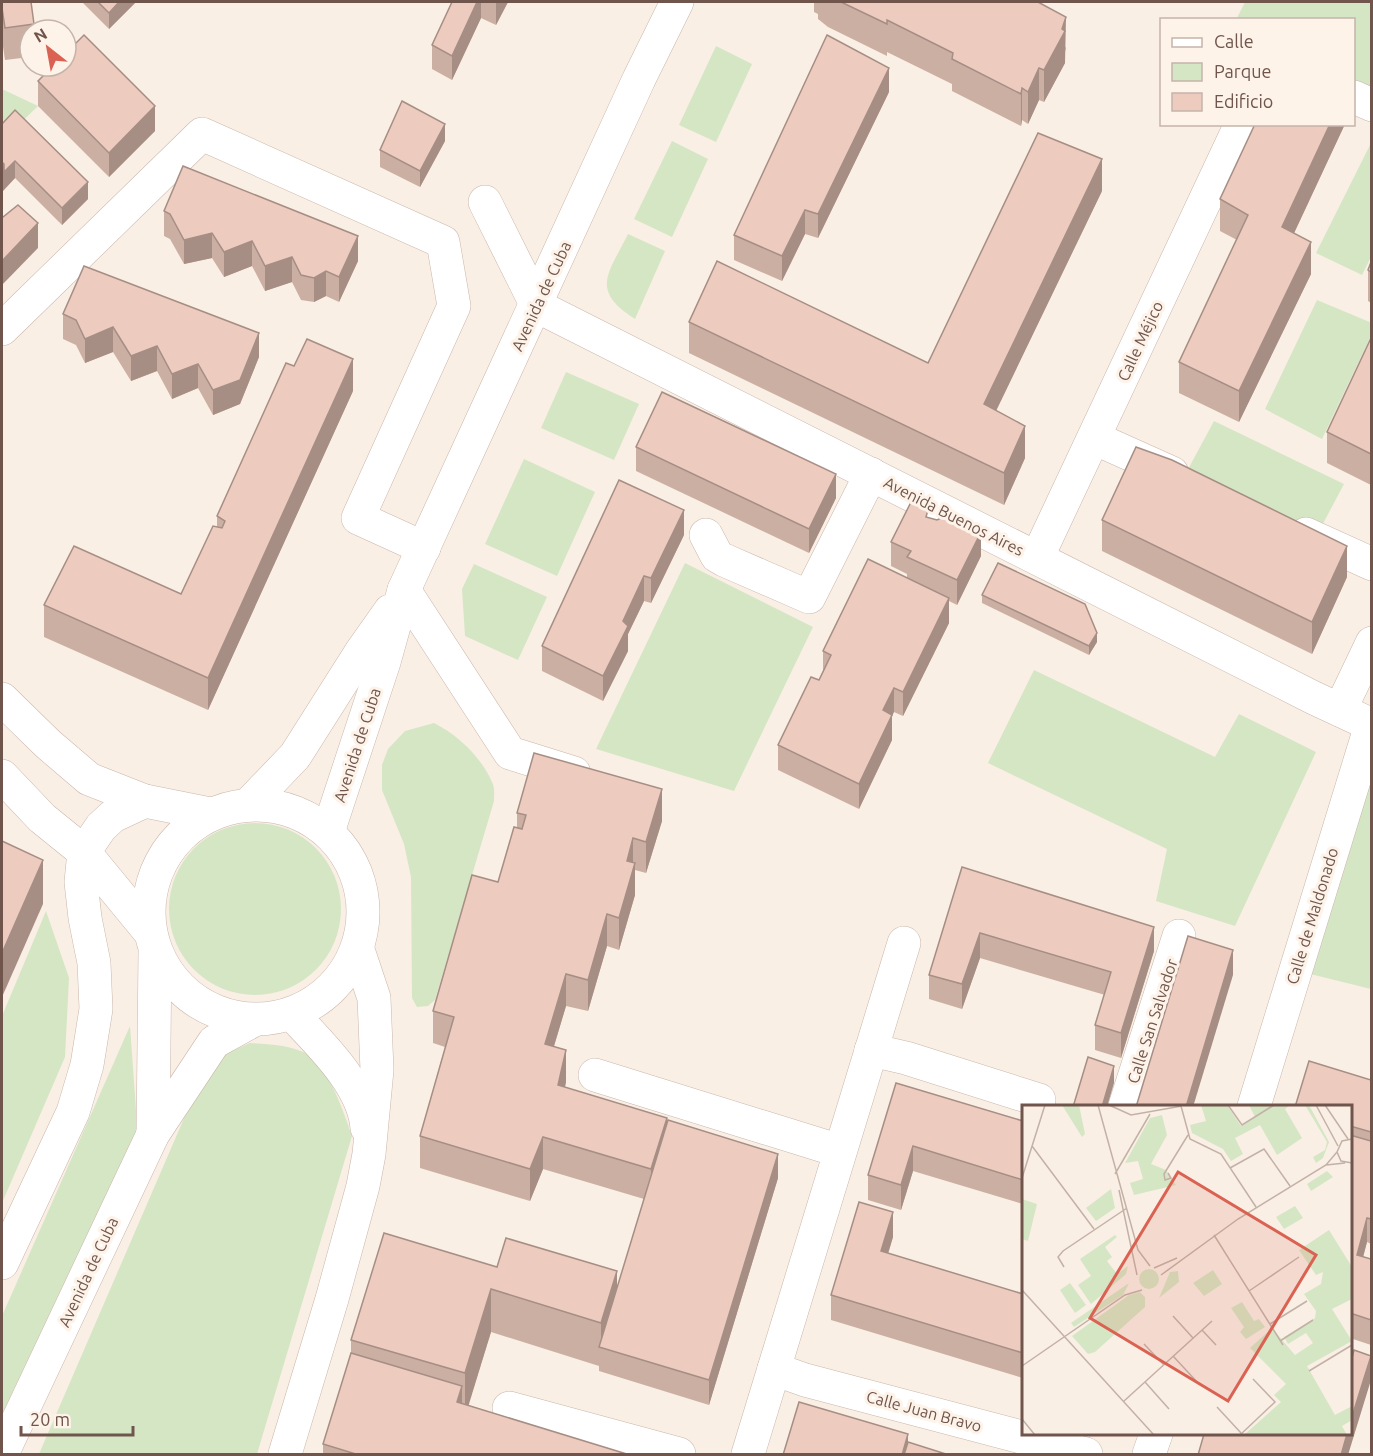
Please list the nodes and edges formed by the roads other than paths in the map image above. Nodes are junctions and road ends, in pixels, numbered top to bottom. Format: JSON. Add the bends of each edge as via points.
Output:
{"nodes":[{"id":1,"x":677,"y":2,"type":"edge"},
{"id":2,"x":1355,"y":98,"type":"edge"},
{"id":3,"x":1371,"y":105,"type":"edge"},
{"id":4,"x":1240,"y":126,"type":"edge"},
{"id":5,"x":485,"y":202,"type":"dead end"},
{"id":6,"x":537,"y":306,"type":"junction"},
{"id":7,"x":2,"y":330,"type":"edge"},
{"id":8,"x":1094,"y":438,"type":"junction"},
{"id":9,"x":871,"y":474,"type":"junction"},
{"id":10,"x":1202,"y":487,"type":"edge"},
{"id":11,"x":1283,"y":523,"type":"edge"},
{"id":12,"x":706,"y":535,"type":"dead end"},
{"id":13,"x":424,"y":548,"type":"junction"},
{"id":14,"x":1037,"y":558,"type":"junction"},
{"id":15,"x":1371,"y":564,"type":"edge"},
{"id":16,"x":405,"y":590,"type":"junction"},
{"id":17,"x":1371,"y":643,"type":"edge"},
{"id":18,"x":2,"y":699,"type":"edge"},
{"id":19,"x":1340,"y":710,"type":"junction"},
{"id":20,"x":1371,"y":725,"type":"edge"},
{"id":21,"x":2,"y":777,"type":"edge"},
{"id":22,"x":607,"y":783,"type":"edge"},
{"id":23,"x":146,"y":801,"type":"junction"},
{"id":24,"x":248,"y":805,"type":"junction"},
{"id":25,"x":210,"y":814,"type":"junction"},
{"id":26,"x":42,"y":818,"type":"junction"},
{"id":27,"x":328,"y":832,"type":"junction"},
{"id":28,"x":84,"y":852,"type":"junction"},
{"id":29,"x":85,"y":918,"type":"junction"},
{"id":30,"x":1179,"y":936,"type":"dead end"},
{"id":31,"x":152,"y":942,"type":"junction"},
{"id":32,"x":904,"y":943,"type":"dead end"},
{"id":33,"x":358,"y":950,"type":"junction"},
{"id":34,"x":292,"y":1014,"type":"junction"},
{"id":35,"x":254,"y":1020,"type":"junction"},
{"id":36,"x":871,"y":1050,"type":"junction"},
{"id":37,"x":595,"y":1075,"type":"dead end"},
{"id":38,"x":1039,"y":1100,"type":"dead end"},
{"id":39,"x":1126,"y":1105,"type":"edge"},
{"id":40,"x":1255,"y":1105,"type":"edge"},
{"id":41,"x":153,"y":1134,"type":"junction"},
{"id":42,"x":840,"y":1151,"type":"junction"},
{"id":43,"x":369,"y":1154,"type":"junction"},
{"id":44,"x":2,"y":1263,"type":"edge"},
{"id":45,"x":774,"y":1369,"type":"junction"},
{"id":46,"x":509,"y":1408,"type":"dead end"},
{"id":47,"x":1155,"y":1435,"type":"edge"},
{"id":48,"x":1024,"y":1436,"type":"edge"},
{"id":49,"x":1080,"y":1453,"type":"edge"},
{"id":50,"x":2,"y":1455,"type":"edge"},
{"id":51,"x":285,"y":1455,"type":"edge"},
{"id":52,"x":680,"y":1455,"type":"edge"},
{"id":53,"x":748,"y":1455,"type":"edge"},
{"id":54,"x":1149,"y":1455,"type":"edge"}],
"edges":[{"from":1,"to":6,"type":"street","name":"Avenida de Cuba"},
{"from":2,"to":3,"type":"street"},
{"from":4,"to":8,"type":"street","name":"Calle Méjico"},
{"from":5,"to":6,"type":"street"},
{"from":6,"to":9,"type":"street","name":"Avenida Buenos Aires"},
{"from":6,"to":13,"type":"street","name":"Avenida de Cuba"},
{"from":7,"to":13,"type":"street","via":[[202,134],[443,242],[453,306],[358,518]]},
{"from":8,"to":10,"type":"street"},
{"from":8,"to":14,"type":"street","name":"Calle Méjico"},
{"from":9,"to":12,"type":"street","via":[[809,597],[717,556]]},
{"from":9,"to":14,"type":"street","name":"Avenida Buenos Aires"},
{"from":11,"to":15,"type":"street"},
{"from":13,"to":16,"type":"street","name":"Avenida de Cuba"},
{"from":14,"to":19,"type":"street","name":"Avenida Buenos Aires"},
{"from":16,"to":22,"type":"street","via":[[510,753]]},
{"from":16,"to":24,"type":"street","name":"Avenida de Cuba","via":[[295,756]]},
{"from":16,"to":27,"type":"street","name":"Avenida de Cuba"},
{"from":17,"to":19,"type":"street"},
{"from":18,"to":23,"type":"street","via":[[89,779]]},
{"from":19,"to":20,"type":"street","name":"Avenida Buenos Aires"},
{"from":20,"to":40,"type":"street","name":"Calle de Maldonado"},
{"from":21,"to":26,"type":"street"},
{"from":23,"to":25,"type":"street"},
{"from":23,"to":28,"type":"street","via":[[113,816]]},
{"from":24,"to":25,"type":"street"},
{"from":24,"to":27,"type":"street","via":[[300,813]]},
{"from":25,"to":31,"type":"street","name":"Avenida de Cuba","via":[[183,833],[165,854],[153,880],[148,911]]},
{"from":26,"to":28,"type":"street"},
{"from":26,"to":29,"type":"street"},
{"from":27,"to":33,"type":"street","via":[[349,856],[358,877],[364,924]]},
{"from":28,"to":29,"type":"street","via":[[81,882]]},
{"from":28,"to":31,"type":"street"},
{"from":29,"to":44,"type":"street","via":[[94,963],[96,1009],[87,1065],[73,1112]]},
{"from":30,"to":39,"type":"street","name":"Calle San Salvador"},
{"from":31,"to":35,"type":"street","via":[[172,981],[200,1005],[227,1017]]},
{"from":31,"to":41,"type":"street","name":"Avenida de Cuba"},
{"from":32,"to":36,"type":"street"},
{"from":33,"to":34,"type":"street","via":[[336,985],[312,1005]]},
{"from":33,"to":43,"type":"street","via":[[374,998],[377,1070]]},
{"from":34,"to":35,"type":"street"},
{"from":34,"to":43,"type":"street","via":[[334,1060],[366,1112]]},
{"from":35,"to":41,"type":"street","name":"Avenida de Cuba","via":[[214,1042]]},
{"from":36,"to":38,"type":"street"},
{"from":36,"to":42,"type":"street"},
{"from":37,"to":42,"type":"street"},
{"from":41,"to":50,"type":"street","name":"Avenida de Cuba"},
{"from":42,"to":45,"type":"street"},
{"from":43,"to":51,"type":"street","via":[[332,1299]]},
{"from":45,"to":48,"type":"street","name":"Calle Juan Bravo"},
{"from":45,"to":53,"type":"street"},
{"from":46,"to":52,"type":"street"},
{"from":47,"to":54,"type":"street"},
{"from":48,"to":49,"type":"street","name":"Calle Juan Bravo"}]}
